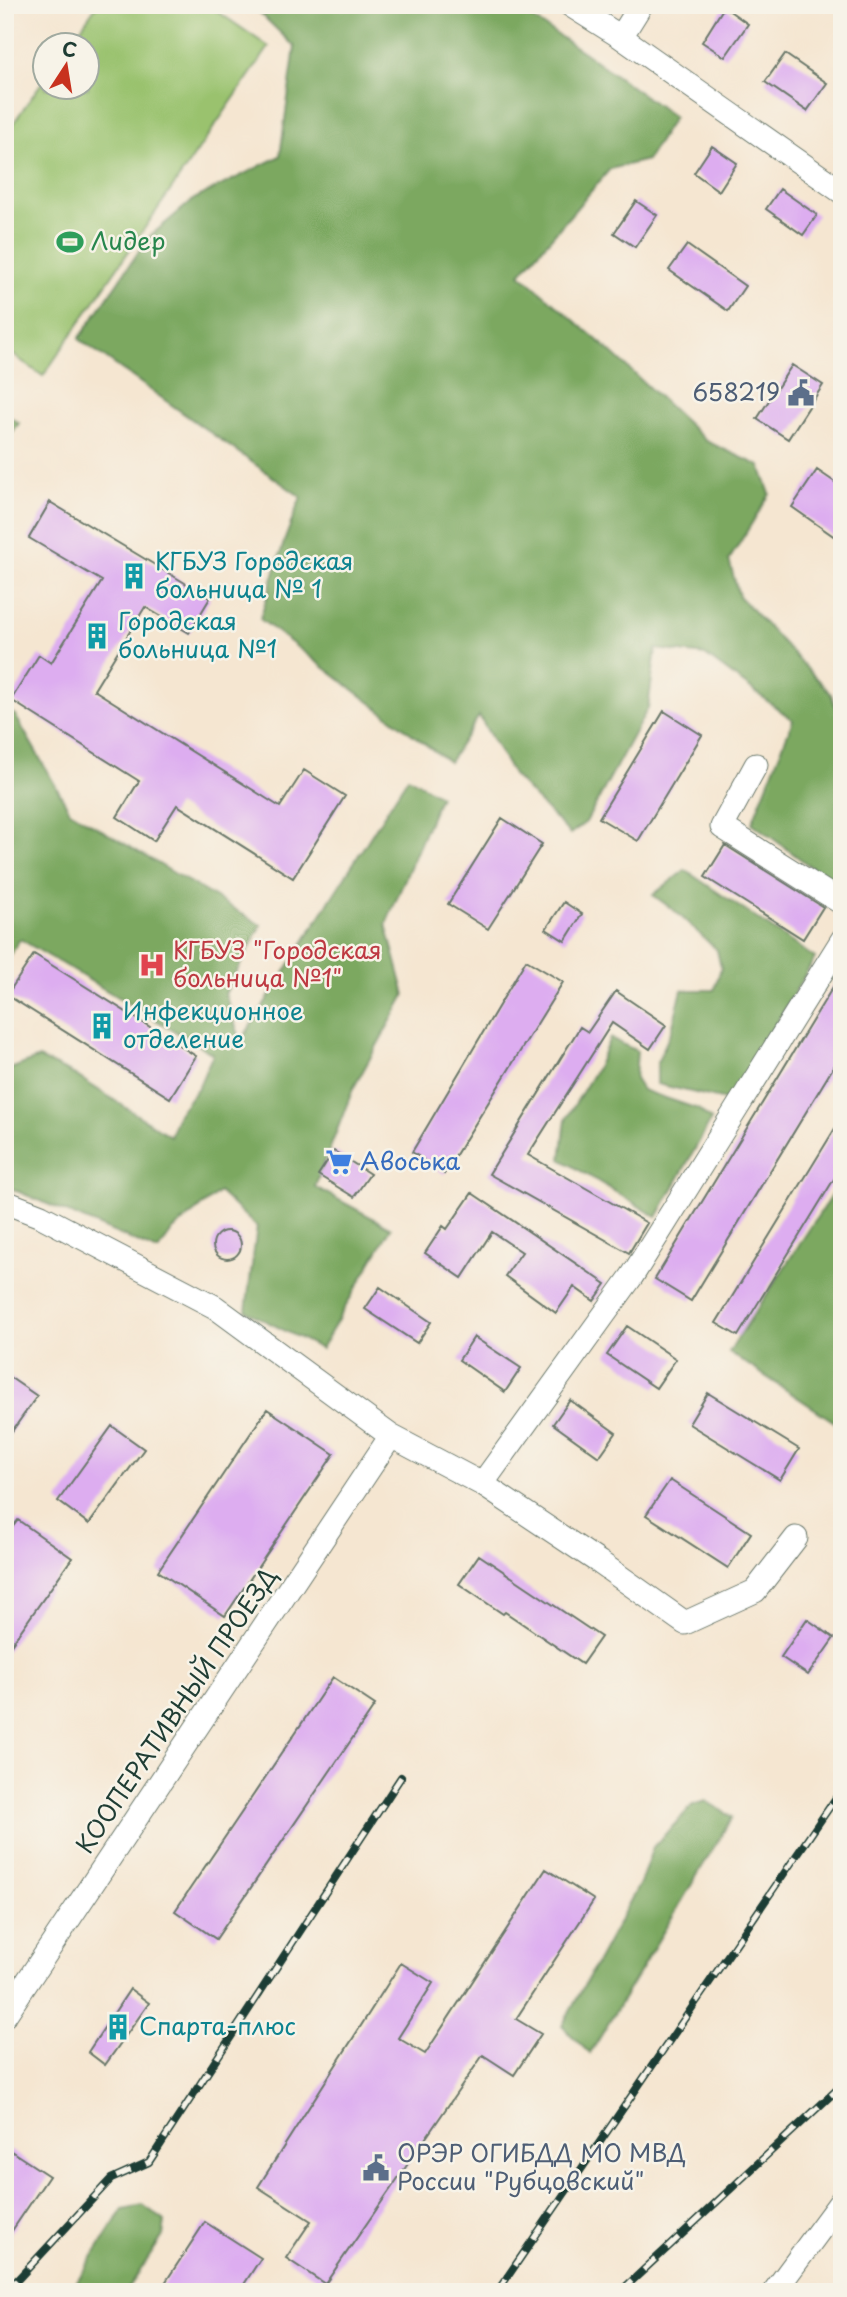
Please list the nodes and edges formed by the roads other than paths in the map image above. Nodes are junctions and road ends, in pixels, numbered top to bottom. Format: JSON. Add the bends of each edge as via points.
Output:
{"nodes":[{"id":1,"x":570,"y":5,"type":"edge"},
{"id":2,"x":641,"y":5,"type":"edge"},
{"id":3,"x":621,"y":37,"type":"junction"},
{"id":4,"x":842,"y":192,"type":"edge"},
{"id":5,"x":756,"y":765,"type":"dead end"},
{"id":6,"x":842,"y":903,"type":"edge"},
{"id":7,"x":842,"y":940,"type":"edge"},
{"id":8,"x":5,"y":1202,"type":"edge"},
{"id":9,"x":391,"y":1436,"type":"junction"},
{"id":10,"x":482,"y":1484,"type":"junction"},
{"id":11,"x":796,"y":1538,"type":"dead end"},
{"id":12,"x":5,"y":2015,"type":"edge"},
{"id":13,"x":842,"y":2200,"type":"edge"},
{"id":14,"x":774,"y":2292,"type":"edge"}],
"edges":[{"from":1,"to":3,"type":"street"},
{"from":2,"to":3,"type":"street"},
{"from":3,"to":4,"type":"street"},
{"from":5,"to":6,"type":"street","via":[[722,827]]},
{"from":7,"to":10,"type":"street","via":[[632,1276]]},
{"from":8,"to":9,"type":"street","via":[[41,1216],[215,1307]]},
{"from":9,"to":10,"type":"street"},
{"from":9,"to":12,"type":"street","name":"КООПЕРАТИВНЫЙ ПРОЕЗД"},
{"from":10,"to":11,"type":"street","via":[[685,1623],[755,1591]]},
{"from":13,"to":14,"type":"street"}]}
